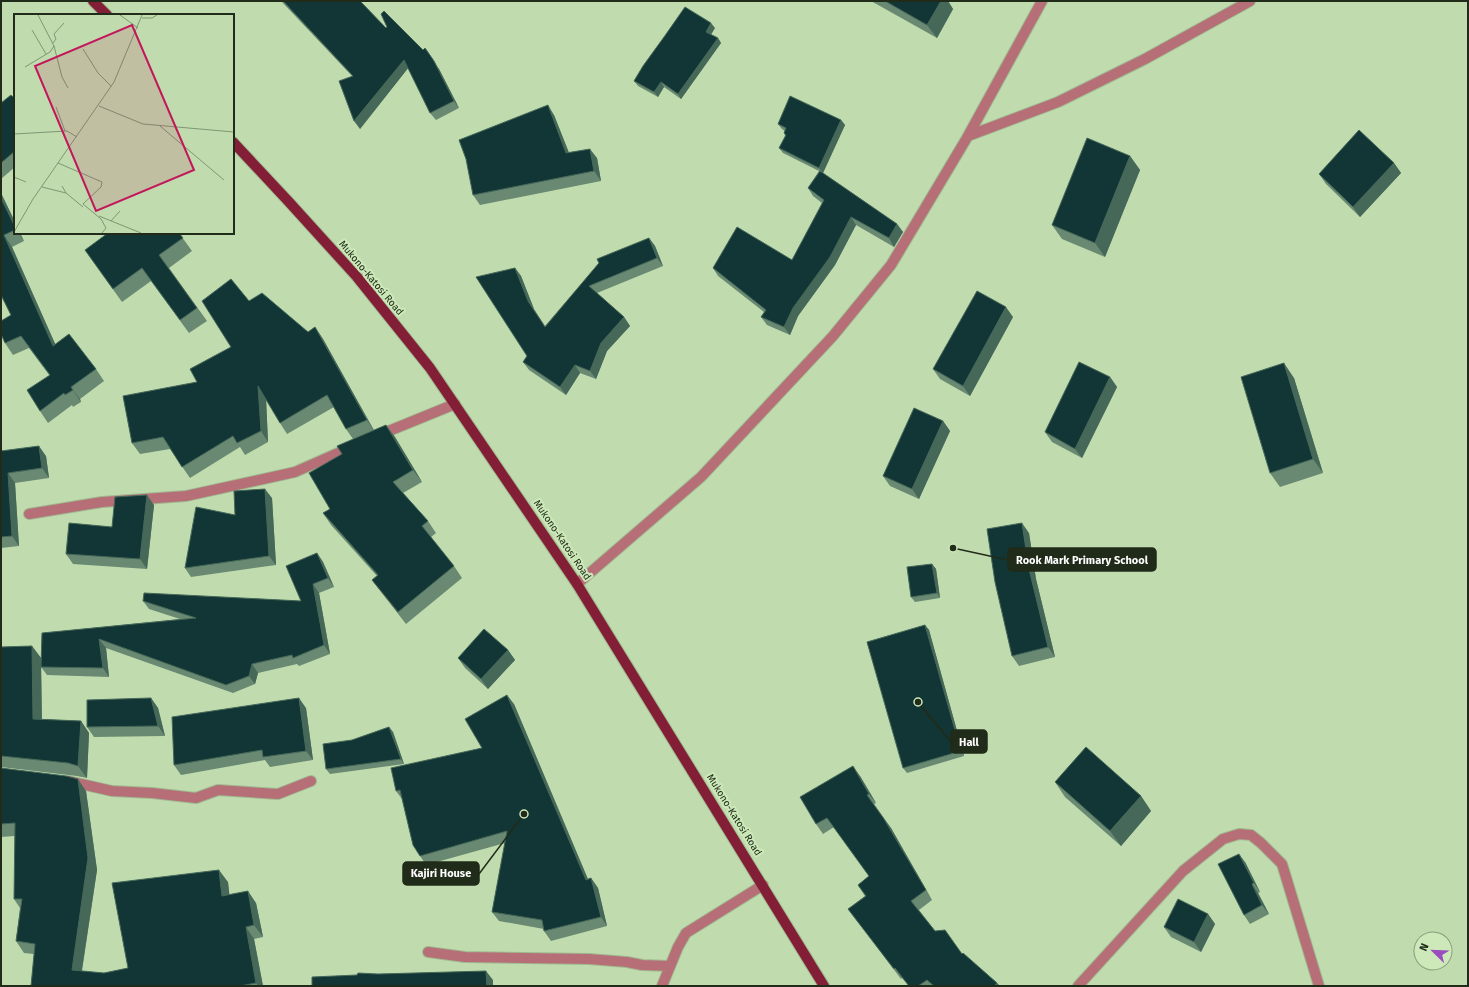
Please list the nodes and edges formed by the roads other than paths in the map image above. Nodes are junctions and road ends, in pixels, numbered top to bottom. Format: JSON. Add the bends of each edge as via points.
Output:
{"nodes":[{"id":1,"x":92,"y":1,"type":"edge"},
{"id":2,"x":1042,"y":1,"type":"edge"},
{"id":3,"x":1250,"y":1,"type":"edge"},
{"id":4,"x":106,"y":14,"type":"edge"},
{"id":5,"x":968,"y":136,"type":"junction"},
{"id":6,"x":234,"y":143,"type":"edge"},
{"id":7,"x":455,"y":404,"type":"junction"},
{"id":8,"x":29,"y":514,"type":"dead end"},
{"id":9,"x":577,"y":584,"type":"junction"},
{"id":10,"x":61,"y":780,"type":"edge"},
{"id":11,"x":311,"y":781,"type":"dead end"},
{"id":12,"x":763,"y":885,"type":"junction"},
{"id":13,"x":428,"y":952,"type":"dead end"},
{"id":14,"x":669,"y":966,"type":"junction"},
{"id":15,"x":662,"y":986,"type":"edge"},
{"id":16,"x":824,"y":986,"type":"edge"},
{"id":17,"x":1078,"y":986,"type":"edge"},
{"id":18,"x":1319,"y":986,"type":"edge"}],
"edges":[{"from":1,"to":4,"type":"main road"},
{"from":2,"to":5,"type":"street"},
{"from":3,"to":5,"type":"street","via":[[1145,60],[1058,102]]},
{"from":5,"to":9,"type":"street","via":[[892,265],[833,336],[701,478]]},
{"from":6,"to":7,"type":"main road","name":"Mukono-Katosi Road","via":[[357,277],[430,368]]},
{"from":7,"to":8,"type":"street","via":[[295,472],[186,496],[102,502]]},
{"from":7,"to":9,"type":"main road","name":"Mukono-Katosi Road"},
{"from":9,"to":12,"type":"main road","name":"Mukono-Katosi Road"},
{"from":10,"to":11,"type":"street","via":[[112,791],[196,798],[218,790],[278,794]]},
{"from":12,"to":14,"type":"street","via":[[686,933]]},
{"from":12,"to":16,"type":"main road","name":"Mukono-Katosi Road"},
{"from":13,"to":14,"type":"street","via":[[465,957],[589,959]]},
{"from":14,"to":15,"type":"street"},
{"from":17,"to":18,"type":"street","via":[[1183,871],[1223,839],[1239,834],[1251,835],[1282,864]]}]}
